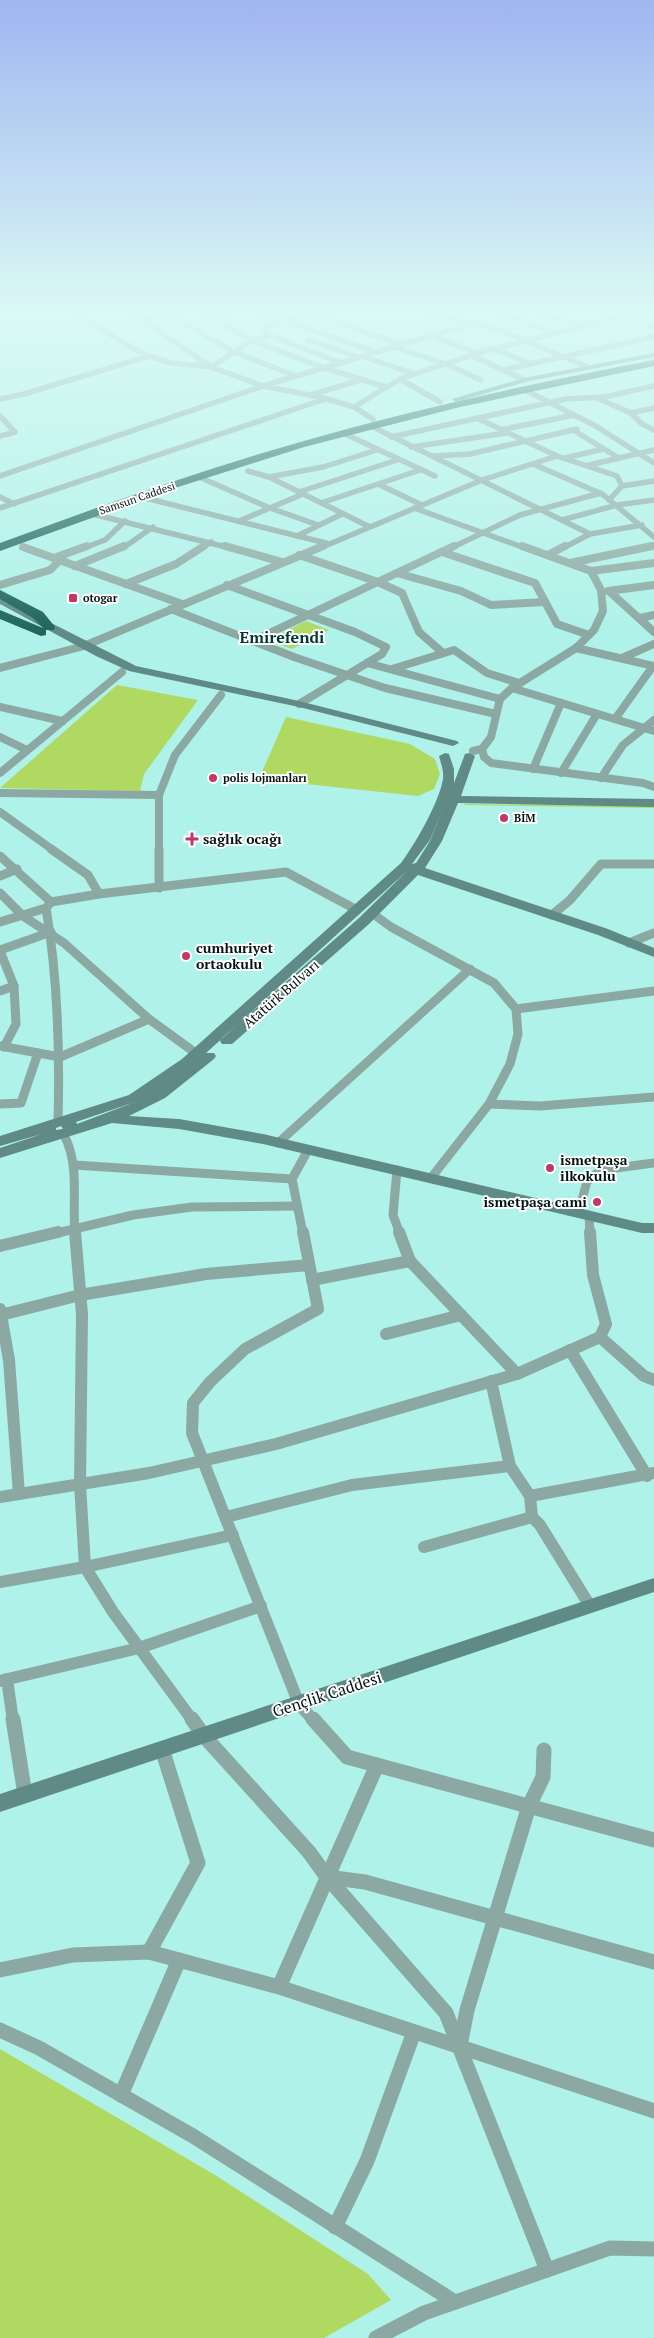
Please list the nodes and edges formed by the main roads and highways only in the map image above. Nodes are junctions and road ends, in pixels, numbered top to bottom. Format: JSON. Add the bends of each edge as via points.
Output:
{"nodes":[{"id":1,"x":385,"y":418,"type":"edge"},
{"id":2,"x":391,"y":418,"type":"edge"},
{"id":3,"x":372,"y":422,"type":"junction"},
{"id":4,"x":86,"y":512,"type":"junction"},
{"id":5,"x":0,"y":536,"type":"edge"},
{"id":6,"x":0,"y":540,"type":"edge"},
{"id":7,"x":0,"y":547,"type":"edge"},
{"id":8,"x":0,"y":551,"type":"edge"},
{"id":9,"x":0,"y":594,"type":"edge"},
{"id":10,"x":0,"y":600,"type":"edge"},
{"id":11,"x":0,"y":608,"type":"edge"},
{"id":12,"x":0,"y":614,"type":"edge"},
{"id":13,"x":45,"y":629,"type":"junction"},
{"id":14,"x":453,"y":743,"type":"junction"},
{"id":15,"x":475,"y":752,"type":"junction"},
{"id":16,"x":443,"y":753,"type":"junction"},
{"id":17,"x":448,"y":803,"type":"junction"},
{"id":18,"x":654,"y":803,"type":"edge"},
{"id":19,"x":654,"y":811,"type":"edge"},
{"id":20,"x":411,"y":868,"type":"junction"},
{"id":21,"x":364,"y":914,"type":"junction"},
{"id":22,"x":654,"y":953,"type":"edge"},
{"id":23,"x":168,"y":1091,"type":"junction"},
{"id":24,"x":135,"y":1110,"type":"junction"},
{"id":25,"x":112,"y":1113,"type":"junction"},
{"id":26,"x":173,"y":1121,"type":"junction"},
{"id":27,"x":60,"y":1128,"type":"junction"},
{"id":28,"x":0,"y":1141,"type":"edge"},
{"id":29,"x":0,"y":1153,"type":"edge"},
{"id":30,"x":654,"y":1228,"type":"edge"},
{"id":31,"x":654,"y":1585,"type":"edge"},
{"id":32,"x":0,"y":1803,"type":"edge"}],
"edges":[{"from":1,"to":3,"type":"highway","name":"Samsun Caddesi"},
{"from":2,"to":3,"type":"highway","name":"Samsun Caddesi"},
{"from":3,"to":4,"type":"highway","name":"Samsun Caddesi"},
{"from":3,"to":4,"type":"highway","name":"Samsun Caddesi","via":[[239,458]]},
{"from":4,"to":5,"type":"highway","via":[[58,515]]},
{"from":4,"to":6,"type":"highway","name":"Samsun Caddesi"},
{"from":4,"to":7,"type":"highway","name":"Samsun Caddesi"},
{"from":4,"to":8,"type":"highway","via":[[86,519]]},
{"from":9,"to":13,"type":"highway","via":[[38,615]]},
{"from":10,"to":13,"type":"main road"},
{"from":11,"to":13,"type":"main road"},
{"from":12,"to":13,"type":"highway"},
{"from":13,"to":14,"type":"main road","via":[[133,669],[299,704]]},
{"from":13,"to":16,"type":"main road","via":[[69,648],[108,668],[419,741]]},
{"from":14,"to":15,"type":"main road","via":[[467,745]]},
{"from":14,"to":16,"type":"main road","via":[[444,746]]},
{"from":15,"to":16,"type":"main road","via":[[453,758]]},
{"from":15,"to":17,"type":"main road"},
{"from":16,"to":17,"type":"main road","via":[[450,770]]},
{"from":17,"to":18,"type":"main road"},
{"from":17,"to":19,"type":"main road"},
{"from":17,"to":20,"type":"main road","name":"Atatürk Bulvarı","via":[[436,841]]},
{"from":20,"to":21,"type":"main road","name":"Atatürk Bulvarı"},
{"from":20,"to":22,"type":"main road"},
{"from":21,"to":23,"type":"main road","name":"Atatürk Bulvarı"},
{"from":21,"to":25,"type":"main road","via":[[197,1054]]},
{"from":23,"to":24,"type":"main road","name":"Atatürk Bulvarı"},
{"from":23,"to":26,"type":"main road","via":[[163,1106]]},
{"from":24,"to":25,"type":"main road"},
{"from":24,"to":26,"type":"main road"},
{"from":25,"to":26,"type":"main road"},
{"from":25,"to":27,"type":"main road"},
{"from":26,"to":30,"type":"main road","via":[[642,1228]]},
{"from":27,"to":28,"type":"main road"},
{"from":27,"to":29,"type":"main road"},
{"from":31,"to":32,"type":"main road","name":"Gençlik Caddesi"}]}
